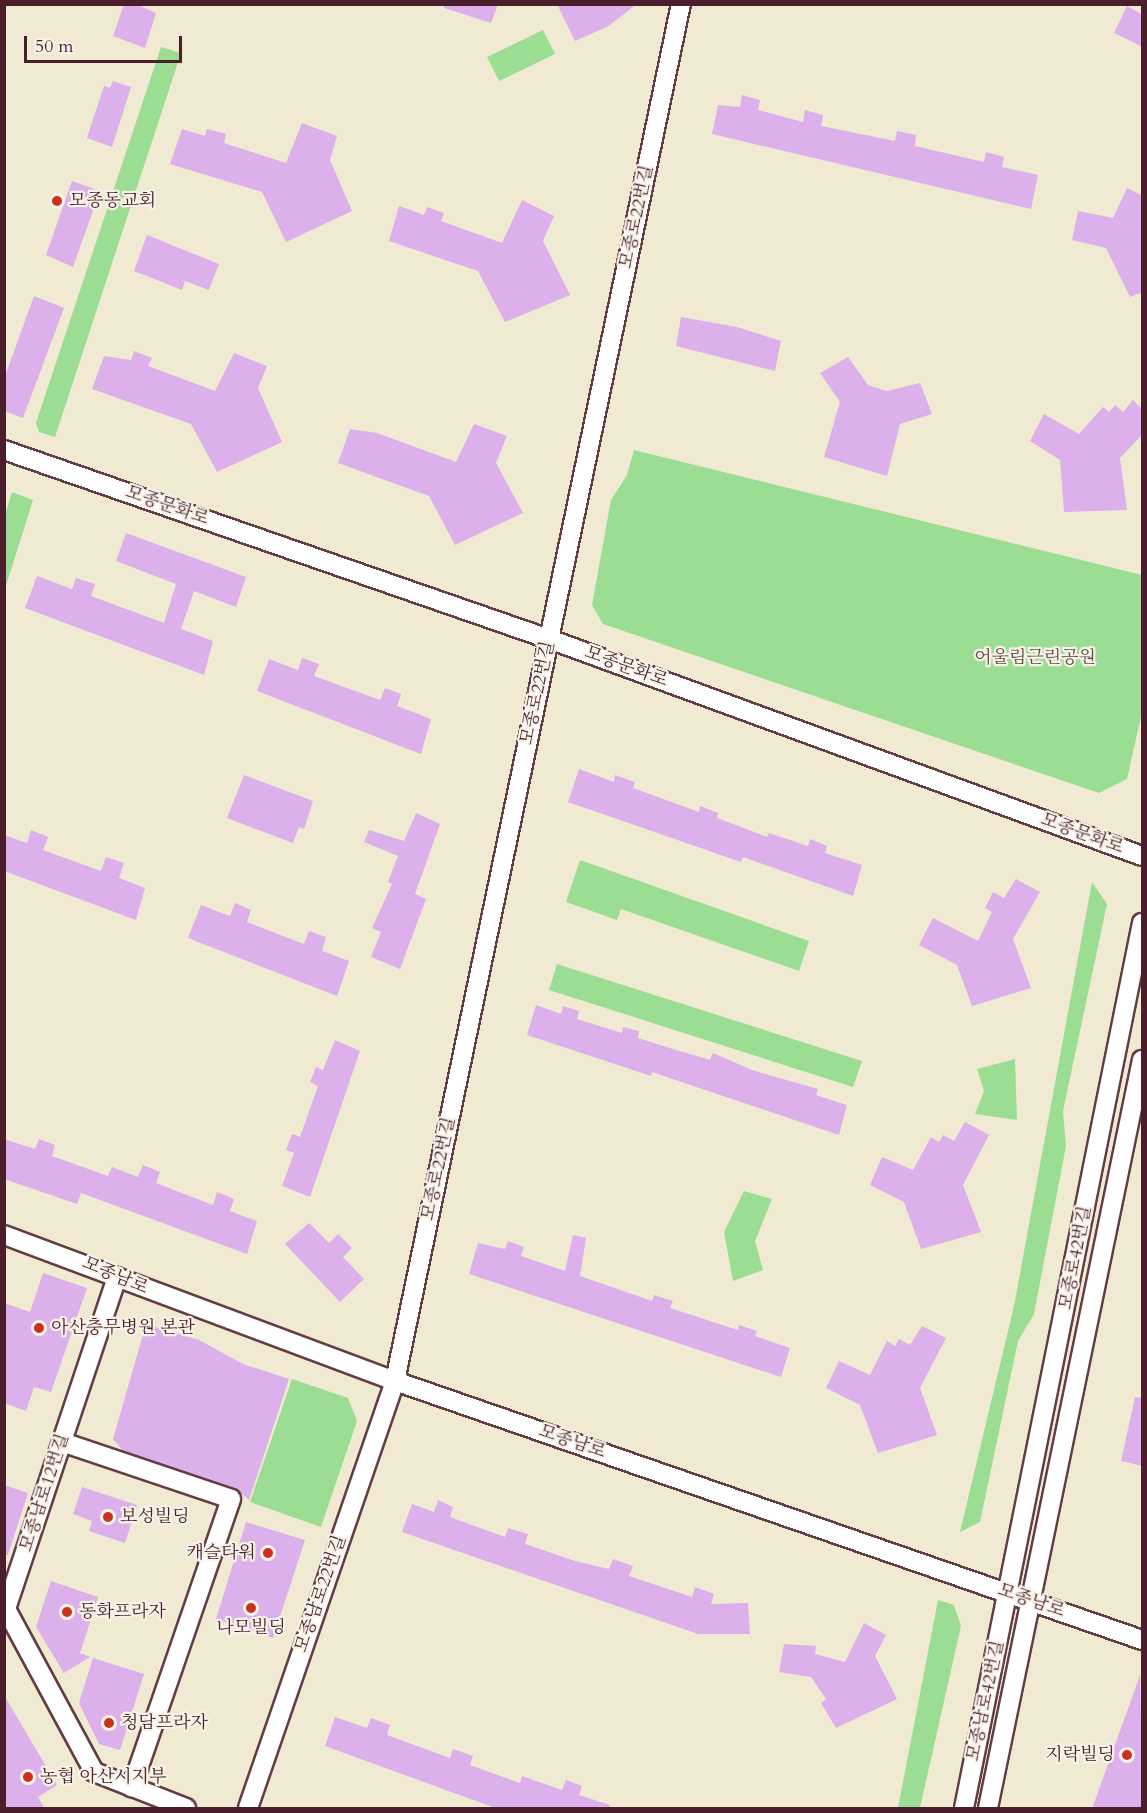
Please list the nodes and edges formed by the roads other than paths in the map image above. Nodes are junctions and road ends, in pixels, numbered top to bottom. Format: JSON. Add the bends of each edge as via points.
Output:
{"nodes":[{"id":1,"x":681,"y":4,"type":"edge"},
{"id":2,"x":4,"y":450,"type":"edge"},
{"id":3,"x":549,"y":639,"type":"junction"},
{"id":4,"x":1143,"y":856,"type":"edge"},
{"id":5,"x":1143,"y":923,"type":"edge"},
{"id":6,"x":1143,"y":1060,"type":"edge"},
{"id":7,"x":4,"y":1235,"type":"edge"},
{"id":8,"x":117,"y":1277,"type":"junction"},
{"id":9,"x":395,"y":1381,"type":"junction"},
{"id":10,"x":62,"y":1442,"type":"junction"},
{"id":11,"x":1008,"y":1593,"type":"junction"},
{"id":12,"x":1030,"y":1601,"type":"junction"},
{"id":13,"x":1143,"y":1640,"type":"edge"},
{"id":14,"x":132,"y":1787,"type":"junction"},
{"id":15,"x":186,"y":1809,"type":"edge"},
{"id":16,"x":248,"y":1809,"type":"edge"},
{"id":17,"x":964,"y":1809,"type":"edge"},
{"id":18,"x":988,"y":1809,"type":"edge"}],
"edges":[{"from":1,"to":3,"type":"street","name":"모종로22번길"},
{"from":2,"to":3,"type":"street","name":"모종문화로"},
{"from":3,"to":4,"type":"street","name":"모종문화로"},
{"from":3,"to":9,"type":"street","name":"모종로22번길"},
{"from":5,"to":11,"type":"street","name":"모종로42번길"},
{"from":6,"to":12,"type":"street","name":"모종로42번길"},
{"from":7,"to":8,"type":"street","name":"모종남로"},
{"from":8,"to":9,"type":"street","name":"모종남로"},
{"from":8,"to":10,"type":"street","name":"모종남로12번길"},
{"from":9,"to":11,"type":"street","name":"모종남로"},
{"from":9,"to":16,"type":"street","name":"모종남로22번길"},
{"from":10,"to":14,"type":"street","name":"모종남로12번길","via":[[6,1609],[94,1772]]},
{"from":10,"to":14,"type":"street","via":[[231,1499]]},
{"from":11,"to":12,"type":"street","name":"모종남로"},
{"from":11,"to":17,"type":"street","name":"모종남로42번길"},
{"from":12,"to":13,"type":"street","name":"모종남로"},
{"from":12,"to":18,"type":"street","name":"모종남로42번길"},
{"from":14,"to":15,"type":"street","name":"모종남로12번길"}]}
